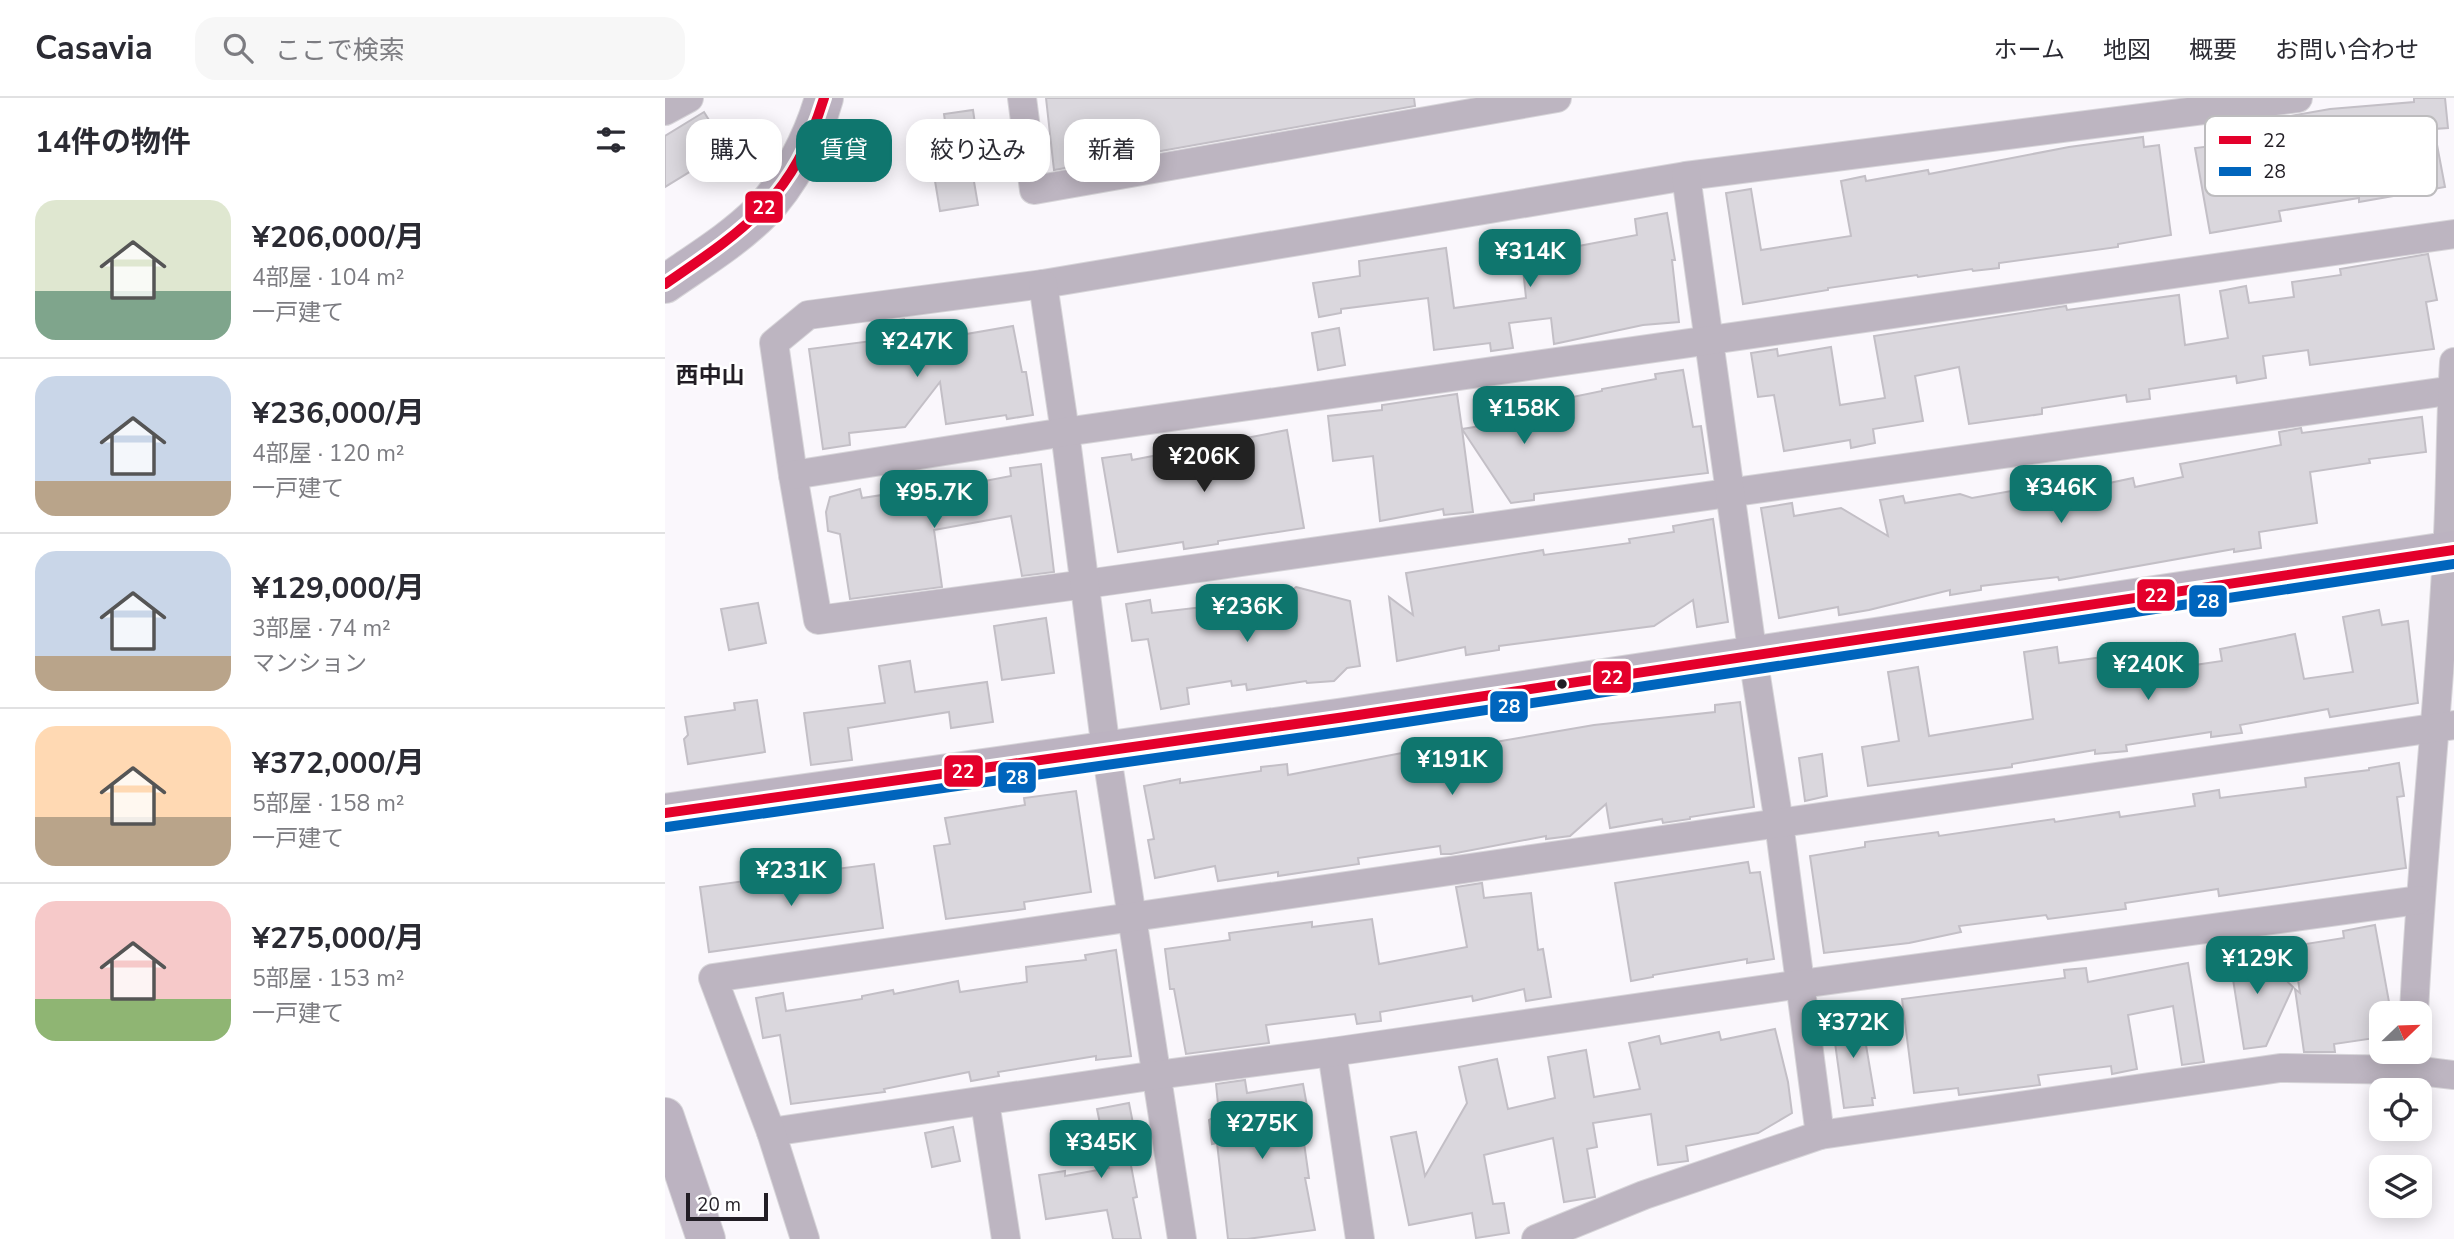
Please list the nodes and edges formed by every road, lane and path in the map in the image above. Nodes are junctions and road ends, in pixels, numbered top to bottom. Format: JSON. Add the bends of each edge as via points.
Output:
{"nodes":[{"id":1,"x":689,"y":98,"type":"edge"},
{"id":2,"x":824,"y":98,"type":"edge"},
{"id":3,"x":1022,"y":98,"type":"edge"},
{"id":4,"x":1556,"y":98,"type":"edge"},
{"id":5,"x":2298,"y":98,"type":"edge"},
{"id":6,"x":665,"y":111,"type":"edge"},
{"id":7,"x":1686,"y":176,"type":"junction"},
{"id":8,"x":2454,"y":234,"type":"edge"},
{"id":9,"x":665,"y":284,"type":"edge"},
{"id":10,"x":1043,"y":284,"type":"junction"},
{"id":11,"x":1710,"y":342,"type":"junction"},
{"id":12,"x":2454,"y":362,"type":"edge"},
{"id":13,"x":2453,"y":390,"type":"edge"},
{"id":14,"x":1065,"y":432,"type":"junction"},
{"id":15,"x":793,"y":475,"type":"junction"},
{"id":16,"x":1729,"y":492,"type":"junction"},
{"id":17,"x":2451,"y":551,"type":"edge"},
{"id":18,"x":1086,"y":584,"type":"junction"},
{"id":19,"x":1753,"y":657,"type":"junction"},
{"id":20,"x":2445,"y":726,"type":"edge"},
{"id":21,"x":1106,"y":750,"type":"junction"},
{"id":22,"x":665,"y":813,"type":"edge"},
{"id":23,"x":1779,"y":823,"type":"junction"},
{"id":24,"x":2419,"y":900,"type":"junction"},
{"id":25,"x":1134,"y":916,"type":"junction"},
{"id":26,"x":1801,"y":984,"type":"junction"},
{"id":27,"x":2415,"y":1001,"type":"edge"},
{"id":28,"x":1332,"y":1052,"type":"junction"},
{"id":29,"x":2369,"y":1063,"type":"edge"},
{"id":30,"x":2421,"y":1064,"type":"edge"},
{"id":31,"x":1157,"y":1074,"type":"junction"},
{"id":32,"x":2454,"y":1075,"type":"edge"},
{"id":33,"x":985,"y":1102,"type":"junction"},
{"id":34,"x":665,"y":1117,"type":"edge"},
{"id":35,"x":771,"y":1132,"type":"junction"},
{"id":36,"x":1820,"y":1135,"type":"junction"},
{"id":37,"x":706,"y":1239,"type":"edge"},
{"id":38,"x":805,"y":1239,"type":"edge"},
{"id":39,"x":1006,"y":1239,"type":"edge"},
{"id":40,"x":1182,"y":1239,"type":"edge"},
{"id":41,"x":1360,"y":1239,"type":"edge"},
{"id":42,"x":1536,"y":1239,"type":"edge"}],
"edges":[{"from":1,"to":6,"type":"street"},
{"from":2,"to":9,"type":"street","via":[[796,166],[763,210],[730,240]]},
{"from":3,"to":4,"type":"street","via":[[1034,190]]},
{"from":5,"to":7,"type":"street"},
{"from":7,"to":10,"type":"street"},
{"from":7,"to":11,"type":"street"},
{"from":8,"to":11,"type":"street"},
{"from":10,"to":14,"type":"street"},
{"from":10,"to":15,"type":"street","via":[[808,315],[774,342]]},
{"from":11,"to":14,"type":"street"},
{"from":11,"to":16,"type":"street"},
{"from":12,"to":13,"type":"street"},
{"from":13,"to":16,"type":"street"},
{"from":13,"to":17,"type":"street"},
{"from":14,"to":15,"type":"street"},
{"from":14,"to":18,"type":"street"},
{"from":15,"to":18,"type":"street","via":[[818,620]]},
{"from":16,"to":18,"type":"street"},
{"from":16,"to":19,"type":"street"},
{"from":17,"to":19,"type":"street"},
{"from":17,"to":20,"type":"street"},
{"from":18,"to":21,"type":"street"},
{"from":19,"to":21,"type":"street"},
{"from":19,"to":23,"type":"street"},
{"from":20,"to":23,"type":"street"},
{"from":20,"to":24,"type":"street"},
{"from":21,"to":22,"type":"street"},
{"from":21,"to":25,"type":"street"},
{"from":23,"to":25,"type":"street"},
{"from":23,"to":26,"type":"street"},
{"from":24,"to":26,"type":"street"},
{"from":24,"to":27,"type":"street"},
{"from":25,"to":31,"type":"street"},
{"from":25,"to":35,"type":"street","via":[[713,978]]},
{"from":26,"to":28,"type":"street"},
{"from":26,"to":36,"type":"street"},
{"from":28,"to":31,"type":"street"},
{"from":28,"to":41,"type":"street"},
{"from":29,"to":36,"type":"street","via":[[2280,1068]]},
{"from":30,"to":32,"type":"street"},
{"from":31,"to":33,"type":"street"},
{"from":31,"to":40,"type":"street"},
{"from":33,"to":35,"type":"street"},
{"from":33,"to":39,"type":"street"},
{"from":34,"to":37,"type":"street"},
{"from":35,"to":38,"type":"street"},
{"from":36,"to":42,"type":"street","via":[[1644,1195]]}]}
